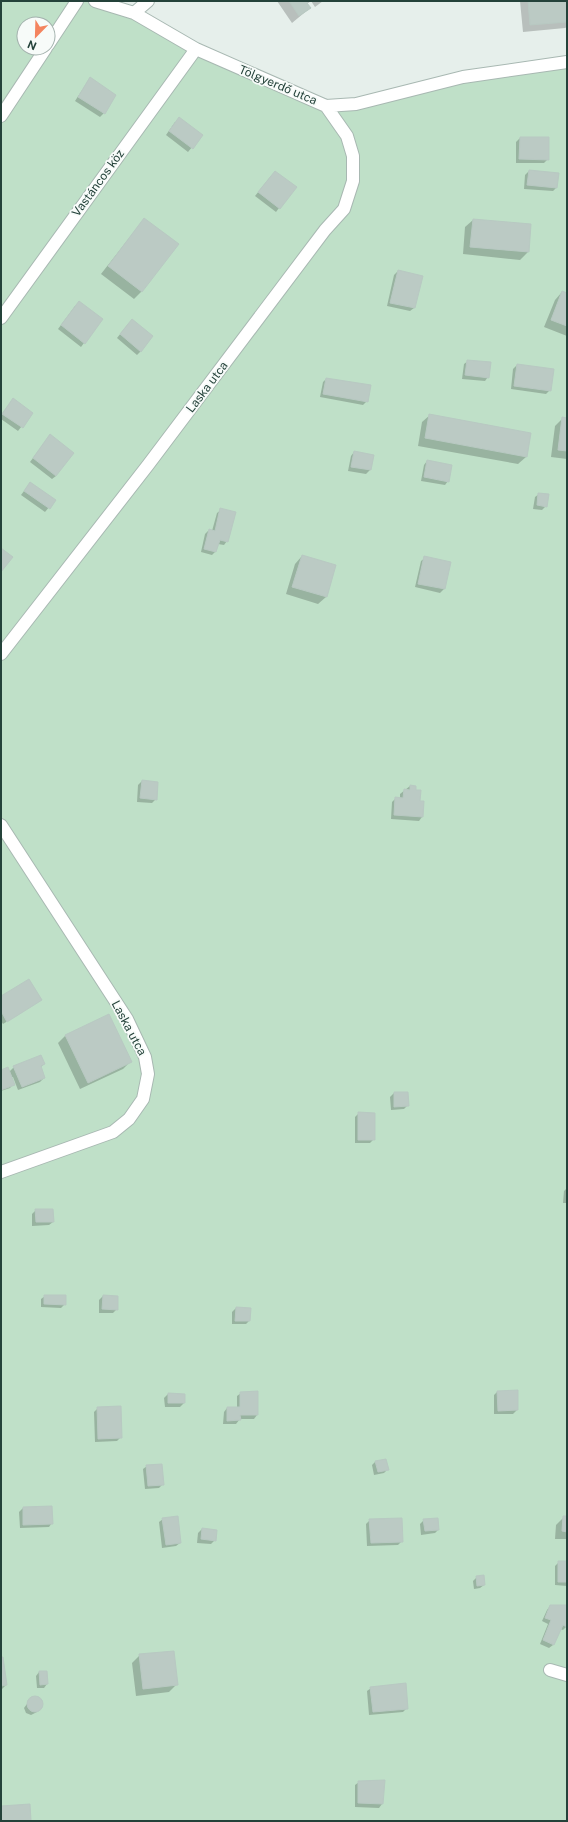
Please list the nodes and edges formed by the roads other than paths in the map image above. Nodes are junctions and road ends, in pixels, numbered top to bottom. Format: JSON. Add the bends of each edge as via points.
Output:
{"nodes":[{"id":1,"x":77,"y":1,"type":"edge"},
{"id":2,"x":95,"y":1,"type":"edge"},
{"id":3,"x":134,"y":1,"type":"edge"},
{"id":4,"x":148,"y":1,"type":"edge"},
{"id":5,"x":134,"y":13,"type":"junction"},
{"id":6,"x":56,"y":33,"type":"edge"},
{"id":7,"x":196,"y":49,"type":"junction"},
{"id":8,"x":41,"y":56,"type":"edge"},
{"id":9,"x":567,"y":62,"type":"edge"},
{"id":10,"x":326,"y":106,"type":"junction"},
{"id":11,"x":1,"y":116,"type":"edge"},
{"id":12,"x":1,"y":318,"type":"edge"},
{"id":13,"x":1,"y":654,"type":"edge"},
{"id":14,"x":1,"y":825,"type":"edge"},
{"id":15,"x":1,"y":1172,"type":"edge"},
{"id":16,"x":550,"y":1670,"type":"dead end"},
{"id":17,"x":567,"y":1675,"type":"edge"}],
"edges":[{"from":1,"to":6,"type":"street"},
{"from":2,"to":5,"type":"street","name":"Tölgyerdő utca"},
{"from":3,"to":5,"type":"street"},
{"from":4,"to":5,"type":"street"},
{"from":5,"to":7,"type":"street","name":"Tölgyerdő utca"},
{"from":7,"to":10,"type":"street","name":"Tölgyerdő utca"},
{"from":7,"to":12,"type":"street","name":"Vastáncos köz"},
{"from":8,"to":11,"type":"street"},
{"from":9,"to":10,"type":"street","name":"Tölgyerdő utca","via":[[464,77],[356,104]]},
{"from":10,"to":13,"type":"street","name":"Laska utca","via":[[347,136],[353,156],[353,181],[344,209]]},
{"from":14,"to":15,"type":"street","name":"Laska utca","via":[[127,1019],[145,1057],[148,1074],[144,1099],[129,1119],[113,1132]]},
{"from":16,"to":17,"type":"street"}]}
